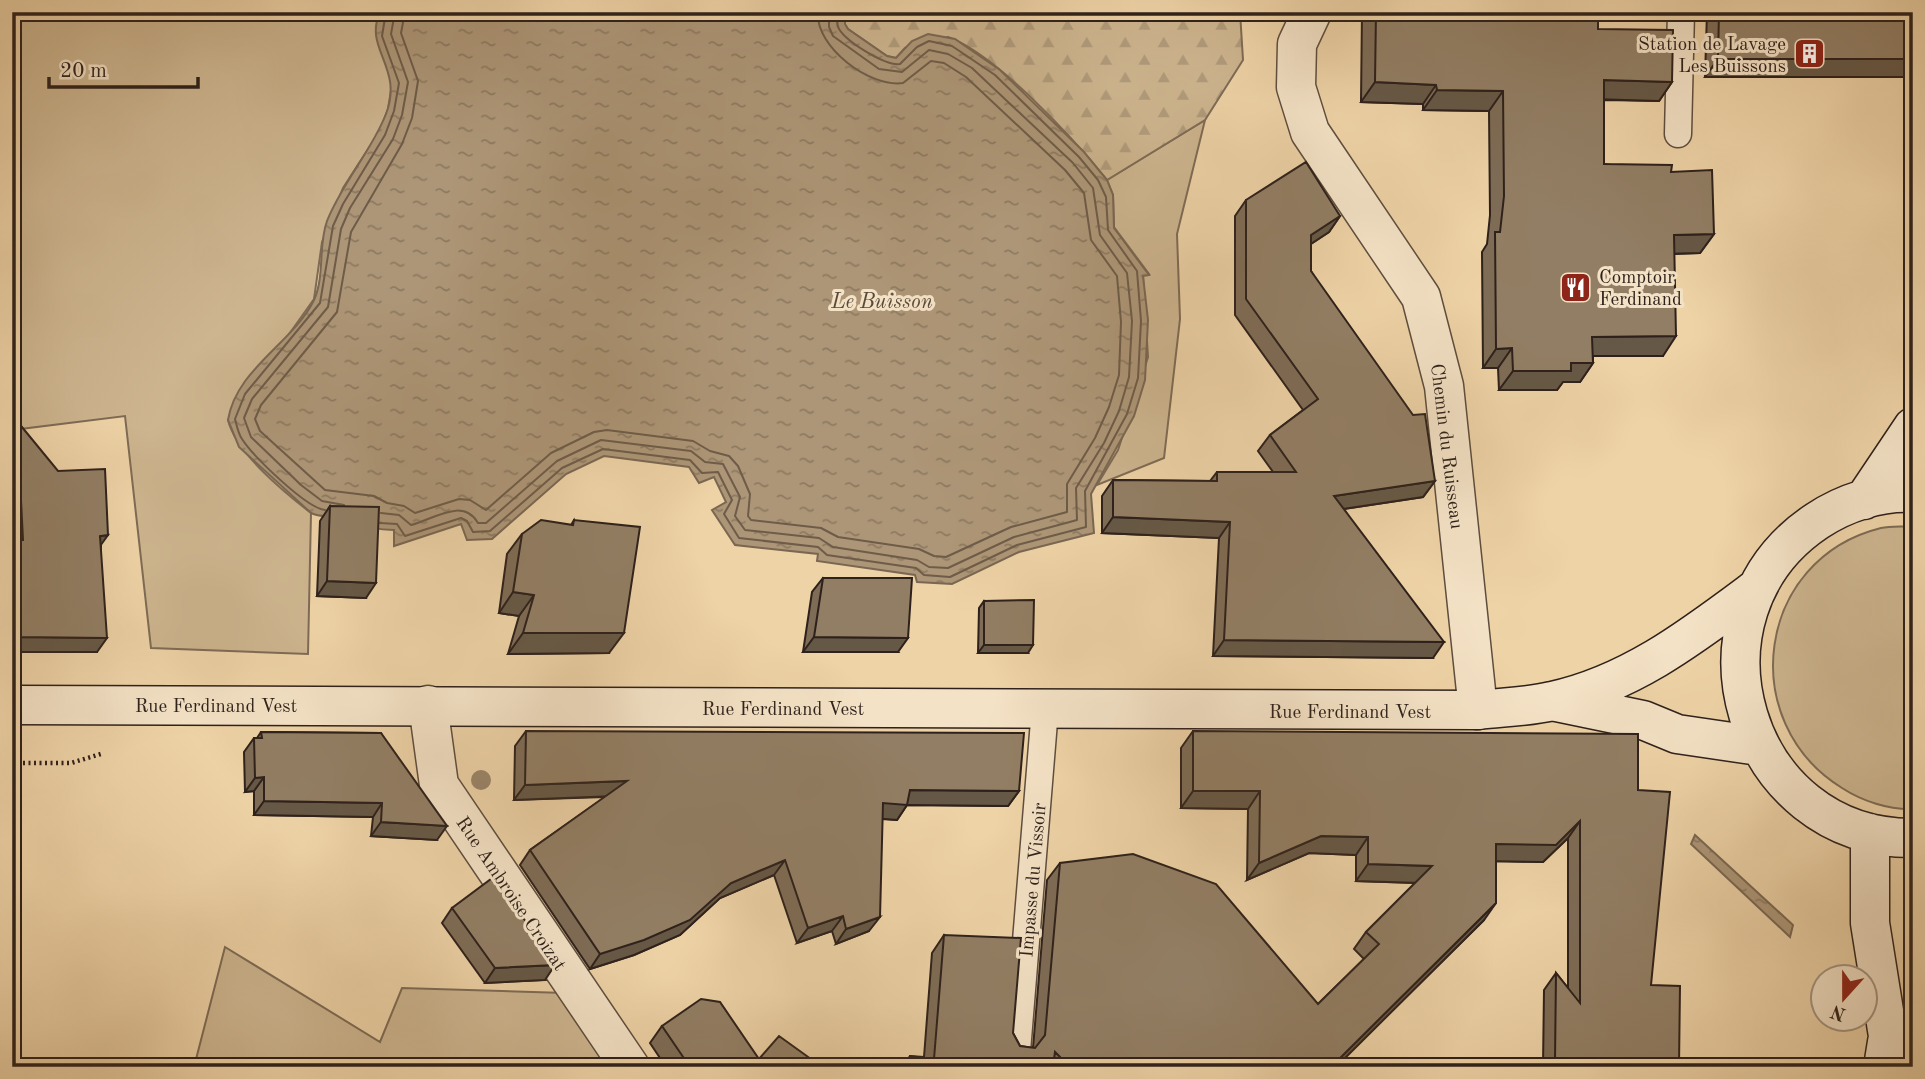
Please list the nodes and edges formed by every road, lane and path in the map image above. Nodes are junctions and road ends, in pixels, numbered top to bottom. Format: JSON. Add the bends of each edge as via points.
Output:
{"nodes":[{"id":1,"x":1312,"y":12,"type":"edge"},
{"id":2,"x":1681,"y":12,"type":"edge"},
{"id":3,"x":1678,"y":134,"type":"dead end"},
{"id":4,"x":1913,"y":428,"type":"edge"},
{"id":5,"x":1913,"y":493,"type":"edge"},
{"id":6,"x":1864,"y":500,"type":"junction"},
{"id":7,"x":1757,"y":588,"type":"junction"},
{"id":8,"x":1554,"y":701,"type":"junction"},
{"id":9,"x":12,"y":705,"type":"edge"},
{"id":10,"x":428,"y":705,"type":"junction"},
{"id":11,"x":1045,"y":709,"type":"junction"},
{"id":12,"x":1478,"y":710,"type":"junction"},
{"id":13,"x":1759,"y":746,"type":"junction"},
{"id":14,"x":113,"y":750,"type":"dead end"},
{"id":15,"x":12,"y":763,"type":"edge"},
{"id":16,"x":1870,"y":833,"type":"junction"},
{"id":17,"x":1913,"y":838,"type":"edge"},
{"id":18,"x":1017,"y":1051,"type":"edge"},
{"id":19,"x":630,"y":1067,"type":"edge"},
{"id":20,"x":1883,"y":1067,"type":"edge"}],
"edges":[{"from":1,"to":12,"type":"main road","name":"Chemin du Ruisseau","via":[[1297,44],[1296,88],[1310,132],[1421,297],[1444,386]]},
{"from":2,"to":3,"type":"lane"},
{"from":4,"to":6,"type":"main road"},
{"from":5,"to":6,"type":"main road"},
{"from":6,"to":7,"type":"main road","via":[[1826,515],[1794,539]]},
{"from":7,"to":8,"type":"main road","via":[[1675,650],[1606,685]]},
{"from":7,"to":13,"type":"main road","via":[[1744,627],[1739,667],[1745,708]]},
{"from":8,"to":12,"type":"main road","name":"Rue Ferdinand Vest"},
{"from":8,"to":13,"type":"main road","via":[[1643,720],[1677,734]]},
{"from":9,"to":10,"type":"main road","name":"Rue Ferdinand Vest"},
{"from":10,"to":11,"type":"main road","name":"Rue Ferdinand Vest"},
{"from":10,"to":19,"type":"main road","name":"Rue Ambroise Croizat","via":[[439,785]]},
{"from":11,"to":12,"type":"main road","name":"Rue Ferdinand Vest"},
{"from":11,"to":18,"type":"lane","name":"Impasse du Vissoir"},
{"from":13,"to":16,"type":"main road","via":[[1798,795],[1831,818]]},
{"from":14,"to":15,"type":"path","via":[[71,763]]},
{"from":16,"to":17,"type":"main road"},
{"from":16,"to":20,"type":"main road","via":[[1870,923],[1888,1036]]}]}
